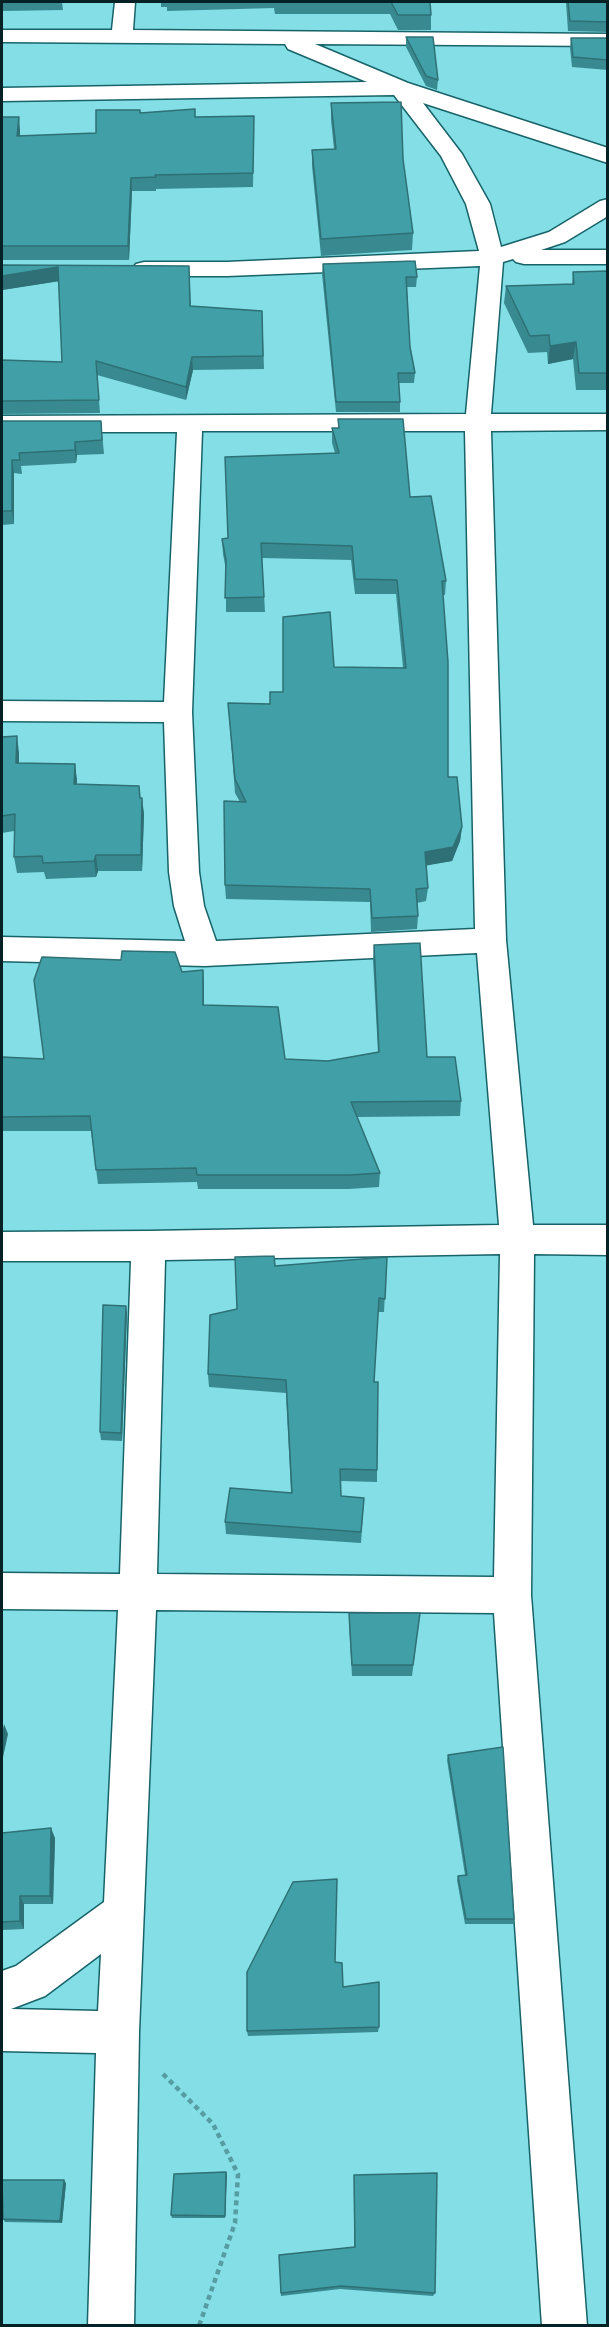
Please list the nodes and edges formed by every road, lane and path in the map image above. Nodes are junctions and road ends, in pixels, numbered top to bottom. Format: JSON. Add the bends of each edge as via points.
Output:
{"nodes":[{"id":1,"x":125,"y":2,"type":"edge"},
{"id":2,"x":2,"y":36,"type":"edge"},
{"id":3,"x":122,"y":37,"type":"junction"},
{"id":4,"x":282,"y":38,"type":"junction"},
{"id":5,"x":608,"y":40,"type":"edge"},
{"id":6,"x":400,"y":88,"type":"junction"},
{"id":7,"x":2,"y":95,"type":"edge"},
{"id":8,"x":608,"y":156,"type":"edge"},
{"id":9,"x":608,"y":206,"type":"edge"},
{"id":10,"x":608,"y":257,"type":"edge"},
{"id":11,"x":492,"y":258,"type":"junction"},
{"id":12,"x":122,"y":269,"type":"edge"},
{"id":13,"x":608,"y":422,"type":"edge"},
{"id":14,"x":190,"y":423,"type":"junction"},
{"id":15,"x":478,"y":423,"type":"junction"},
{"id":16,"x":2,"y":424,"type":"edge"},
{"id":17,"x":2,"y":711,"type":"edge"},
{"id":18,"x":178,"y":712,"type":"junction"},
{"id":19,"x":491,"y":940,"type":"junction"},
{"id":20,"x":2,"y":949,"type":"edge"},
{"id":21,"x":206,"y":954,"type":"junction"},
{"id":22,"x":517,"y":1239,"type":"junction"},
{"id":23,"x":608,"y":1240,"type":"edge"},
{"id":24,"x":2,"y":1246,"type":"edge"},
{"id":25,"x":148,"y":1246,"type":"junction"},
{"id":26,"x":2,"y":1591,"type":"edge"},
{"id":27,"x":138,"y":1591,"type":"junction"},
{"id":28,"x":512,"y":1595,"type":"junction"},
{"id":29,"x":124,"y":1912,"type":"junction"},
{"id":30,"x":2,"y":1992,"type":"edge"},
{"id":31,"x":2,"y":2030,"type":"edge"},
{"id":32,"x":118,"y":2032,"type":"junction"},
{"id":33,"x":111,"y":2325,"type":"edge"},
{"id":34,"x":566,"y":2325,"type":"edge"}],
"edges":[{"from":1,"to":3,"type":"street"},
{"from":2,"to":3,"type":"street"},
{"from":3,"to":4,"type":"street"},
{"from":4,"to":5,"type":"street"},
{"from":4,"to":6,"type":"street"},
{"from":6,"to":7,"type":"street"},
{"from":6,"to":8,"type":"street"},
{"from":6,"to":11,"type":"street","via":[[451,154],[478,204]]},
{"from":9,"to":11,"type":"street","via":[[557,237]]},
{"from":10,"to":11,"type":"street"},
{"from":11,"to":12,"type":"street","via":[[227,269]]},
{"from":11,"to":15,"type":"street"},
{"from":13,"to":15,"type":"street"},
{"from":14,"to":15,"type":"street"},
{"from":14,"to":16,"type":"street"},
{"from":14,"to":18,"type":"street"},
{"from":15,"to":19,"type":"street"},
{"from":17,"to":18,"type":"street"},
{"from":18,"to":21,"type":"street","via":[[184,872],[189,906]]},
{"from":19,"to":21,"type":"street"},
{"from":19,"to":22,"type":"street"},
{"from":20,"to":21,"type":"street"},
{"from":22,"to":23,"type":"street"},
{"from":22,"to":25,"type":"street"},
{"from":22,"to":28,"type":"street"},
{"from":24,"to":25,"type":"street"},
{"from":25,"to":27,"type":"street"},
{"from":26,"to":27,"type":"street"},
{"from":27,"to":28,"type":"street"},
{"from":27,"to":29,"type":"street"},
{"from":28,"to":34,"type":"street"},
{"from":29,"to":30,"type":"street","via":[[30,1981]]},
{"from":29,"to":32,"type":"street"},
{"from":31,"to":32,"type":"street"},
{"from":32,"to":33,"type":"street"}]}
